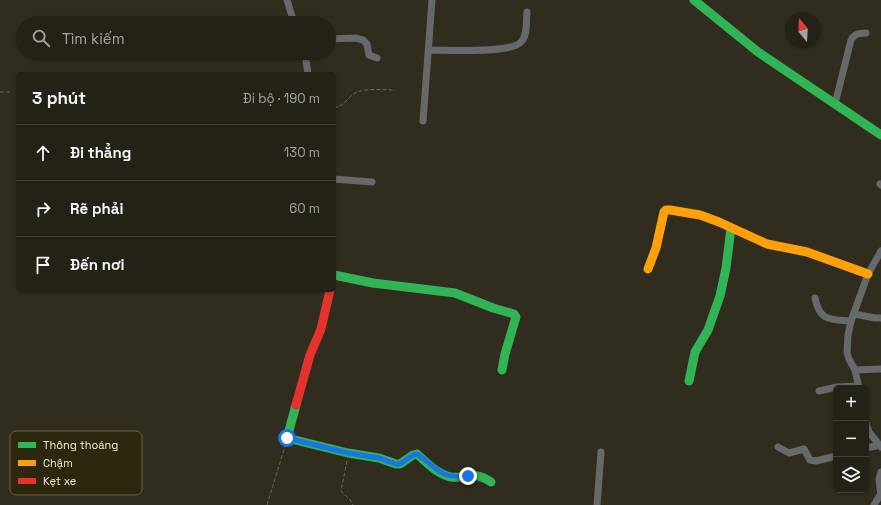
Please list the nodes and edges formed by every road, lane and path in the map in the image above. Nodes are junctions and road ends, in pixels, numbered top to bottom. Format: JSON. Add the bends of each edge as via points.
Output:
{"nodes":[{"id":1,"x":288,"y":0,"type":"edge"},
{"id":2,"x":432,"y":0,"type":"edge"},
{"id":3,"x":694,"y":0,"type":"edge"},
{"id":4,"x":527,"y":12,"type":"dead end"},
{"id":5,"x":292,"y":16,"type":"edge"},
{"id":6,"x":866,"y":33,"type":"dead end"},
{"id":7,"x":336,"y":39,"type":"edge"},
{"id":8,"x":429,"y":50,"type":"junction"},
{"id":9,"x":377,"y":58,"type":"dead end"},
{"id":10,"x":306,"y":60,"type":"edge"},
{"id":11,"x":308,"y":72,"type":"edge"},
{"id":12,"x":395,"y":90,"type":"dead end"},
{"id":13,"x":0,"y":92,"type":"edge"},
{"id":14,"x":12,"y":92,"type":"dead end"},
{"id":15,"x":835,"y":104,"type":"junction"},
{"id":16,"x":336,"y":107,"type":"edge"},
{"id":17,"x":423,"y":120,"type":"dead end"},
{"id":18,"x":881,"y":135,"type":"edge"},
{"id":19,"x":336,"y":178,"type":"edge"},
{"id":20,"x":372,"y":182,"type":"dead end"},
{"id":21,"x":731,"y":228,"type":"junction"},
{"id":22,"x":881,"y":251,"type":"edge"},
{"id":23,"x":648,"y":269,"type":"dead end"},
{"id":24,"x":868,"y":274,"type":"junction"},
{"id":25,"x":336,"y":275,"type":"edge"},
{"id":26,"x":330,"y":292,"type":"edge"},
{"id":27,"x":815,"y":298,"type":"dead end"},
{"id":28,"x":852,"y":317,"type":"junction"},
{"id":29,"x":881,"y":318,"type":"edge"},
{"id":30,"x":881,"y":369,"type":"edge"},
{"id":31,"x":502,"y":370,"type":"dead end"},
{"id":32,"x":855,"y":370,"type":"junction"},
{"id":33,"x":689,"y":381,"type":"dead end"},
{"id":34,"x":859,"y":385,"type":"edge"},
{"id":35,"x":833,"y":388,"type":"edge"},
{"id":36,"x":819,"y":391,"type":"dead end"},
{"id":37,"x":869,"y":432,"type":"edge"},
{"id":38,"x":287,"y":438,"type":"junction"},
{"id":39,"x":880,"y":446,"type":"edge"},
{"id":40,"x":778,"y":447,"type":"dead end"},
{"id":41,"x":869,"y":448,"type":"edge"},
{"id":42,"x":601,"y":452,"type":"dead end"},
{"id":43,"x":348,"y":453,"type":"junction"},
{"id":44,"x":833,"y":457,"type":"edge"},
{"id":45,"x":881,"y":472,"type":"edge"},
{"id":46,"x":491,"y":482,"type":"dead end"},
{"id":47,"x":881,"y":495,"type":"edge"},
{"id":48,"x":267,"y":505,"type":"edge"},
{"id":49,"x":353,"y":505,"type":"edge"},
{"id":50,"x":596,"y":505,"type":"edge"},
{"id":51,"x":874,"y":505,"type":"edge"}],
"edges":[{"from":1,"to":5,"type":"street"},
{"from":2,"to":8,"type":"street"},
{"from":3,"to":15,"type":"street","via":[[758,52]]},
{"from":4,"to":8,"type":"street","via":[[524,38],[516,46],[488,50]]},
{"from":6,"to":15,"type":"street","via":[[858,33],[851,40]]},
{"from":7,"to":9,"type":"street","via":[[363,40],[367,44],[370,56]]},
{"from":8,"to":17,"type":"street"},
{"from":10,"to":11,"type":"street"},
{"from":12,"to":16,"type":"path","via":[[357,92]]},
{"from":13,"to":14,"type":"path"},
{"from":15,"to":18,"type":"street"},
{"from":19,"to":20,"type":"street"},
{"from":21,"to":23,"type":"street","via":[[700,215],[666,210],[659,241]]},
{"from":21,"to":24,"type":"street","via":[[767,244],[807,252]]},
{"from":21,"to":33,"type":"street","via":[[720,296],[708,330],[695,352]]},
{"from":22,"to":24,"type":"street"},
{"from":24,"to":28,"type":"street"},
{"from":25,"to":31,"type":"street","via":[[455,293],[502,312],[514,314],[516,317]]},
{"from":26,"to":38,"type":"street","via":[[321,329],[308,361]]},
{"from":27,"to":28,"type":"street","via":[[818,310],[823,316],[834,320]]},
{"from":28,"to":29,"type":"street"},
{"from":28,"to":32,"type":"street","via":[[847,353]]},
{"from":30,"to":32,"type":"street"},
{"from":32,"to":34,"type":"street"},
{"from":35,"to":36,"type":"street"},
{"from":37,"to":39,"type":"street"},
{"from":38,"to":43,"type":"street"},
{"from":38,"to":48,"type":"path"},
{"from":39,"to":41,"type":"street"},
{"from":40,"to":44,"type":"street","via":[[789,452],[804,449],[810,460]]},
{"from":42,"to":50,"type":"street"},
{"from":43,"to":46,"type":"street","via":[[398,464],[417,454],[445,475],[478,475]]},
{"from":43,"to":49,"type":"path","via":[[341,491]]},
{"from":45,"to":47,"type":"street"},
{"from":47,"to":51,"type":"street"}]}
